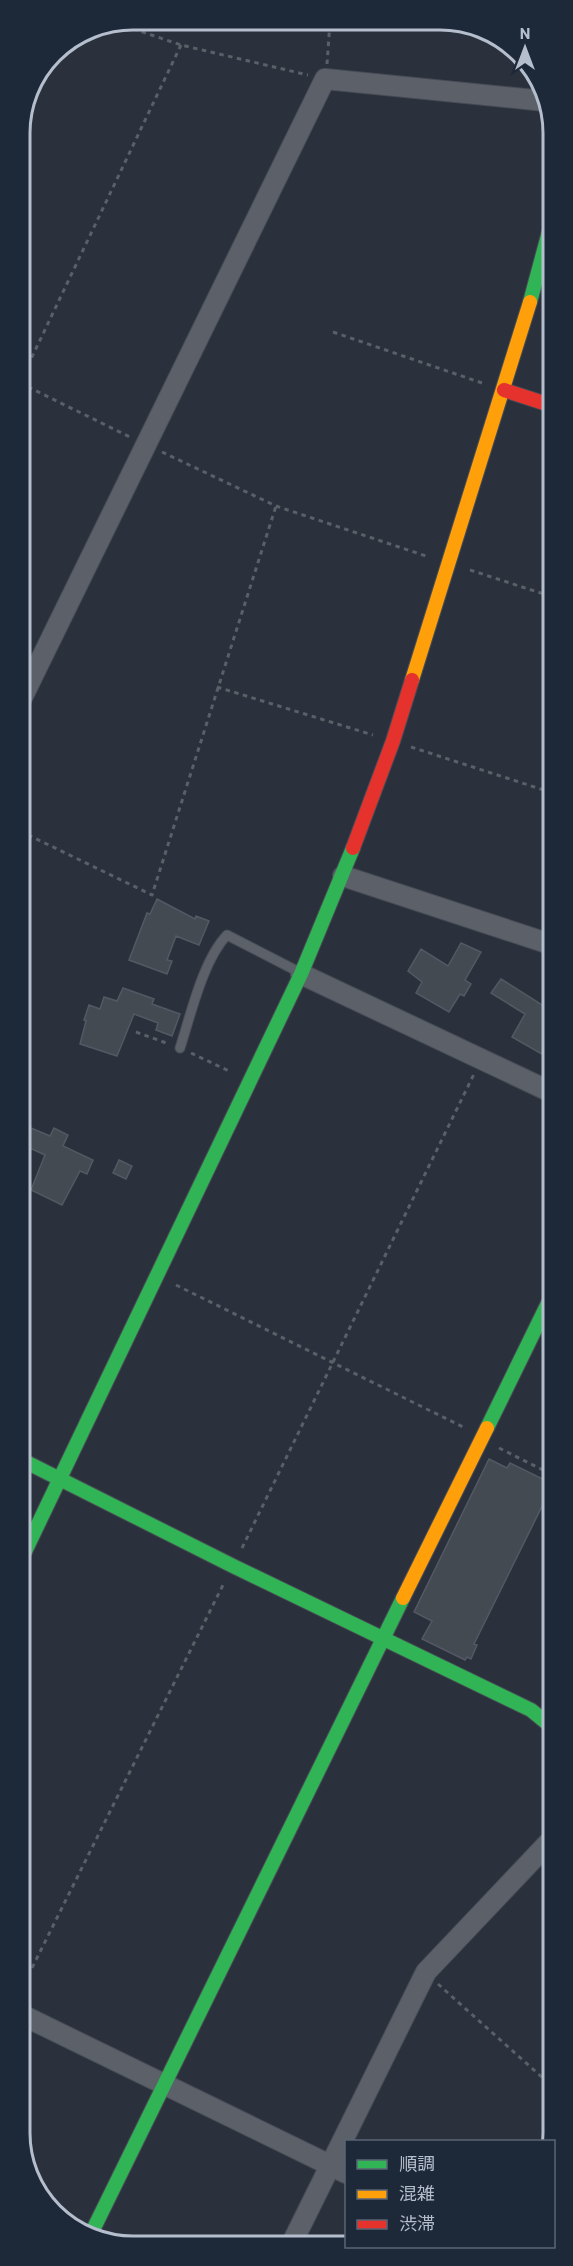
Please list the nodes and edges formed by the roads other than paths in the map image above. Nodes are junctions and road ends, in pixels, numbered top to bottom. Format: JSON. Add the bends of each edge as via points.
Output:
{"nodes":[{"id":1,"x":538,"y":100,"type":"edge"},
{"id":2,"x":543,"y":255,"type":"edge"},
{"id":3,"x":504,"y":390,"type":"junction"},
{"id":4,"x":543,"y":403,"type":"edge"},
{"id":5,"x":30,"y":682,"type":"edge"},
{"id":6,"x":343,"y":876,"type":"junction"},
{"id":7,"x":543,"y":942,"type":"edge"},
{"id":8,"x":301,"y":974,"type":"junction"},
{"id":9,"x":180,"y":1048,"type":"road end"},
{"id":10,"x":543,"y":1089,"type":"edge"},
{"id":11,"x":543,"y":1313,"type":"edge"},
{"id":12,"x":30,"y":1464,"type":"edge"},
{"id":13,"x":62,"y":1479,"type":"junction"},
{"id":14,"x":30,"y":1542,"type":"edge"},
{"id":15,"x":384,"y":1640,"type":"junction"},
{"id":16,"x":543,"y":1720,"type":"edge"},
{"id":17,"x":543,"y":1849,"type":"edge"},
{"id":18,"x":30,"y":2019,"type":"edge"},
{"id":19,"x":165,"y":2083,"type":"junction"},
{"id":20,"x":352,"y":2140,"type":"edge"},
{"id":21,"x":339,"y":2169,"type":"edge"},
{"id":22,"x":94,"y":2228,"type":"edge"},
{"id":23,"x":297,"y":2236,"type":"edge"}],
"edges":[{"from":1,"to":5,"type":"street","via":[[325,79]]},
{"from":2,"to":3,"type":"street"},
{"from":3,"to":4,"type":"street"},
{"from":3,"to":6,"type":"street","via":[[393,741]]},
{"from":6,"to":7,"type":"street"},
{"from":6,"to":8,"type":"street"},
{"from":8,"to":9,"type":"lane","via":[[227,935],[209,962]]},
{"from":8,"to":10,"type":"street"},
{"from":8,"to":13,"type":"street"},
{"from":11,"to":15,"type":"street"},
{"from":12,"to":13,"type":"street"},
{"from":13,"to":14,"type":"street"},
{"from":13,"to":15,"type":"street"},
{"from":15,"to":16,"type":"street","via":[[531,1710]]},
{"from":15,"to":19,"type":"street"},
{"from":17,"to":20,"type":"street","via":[[426,1972]]},
{"from":18,"to":19,"type":"street"},
{"from":19,"to":21,"type":"street"},
{"from":19,"to":22,"type":"street"},
{"from":21,"to":23,"type":"street"}]}
